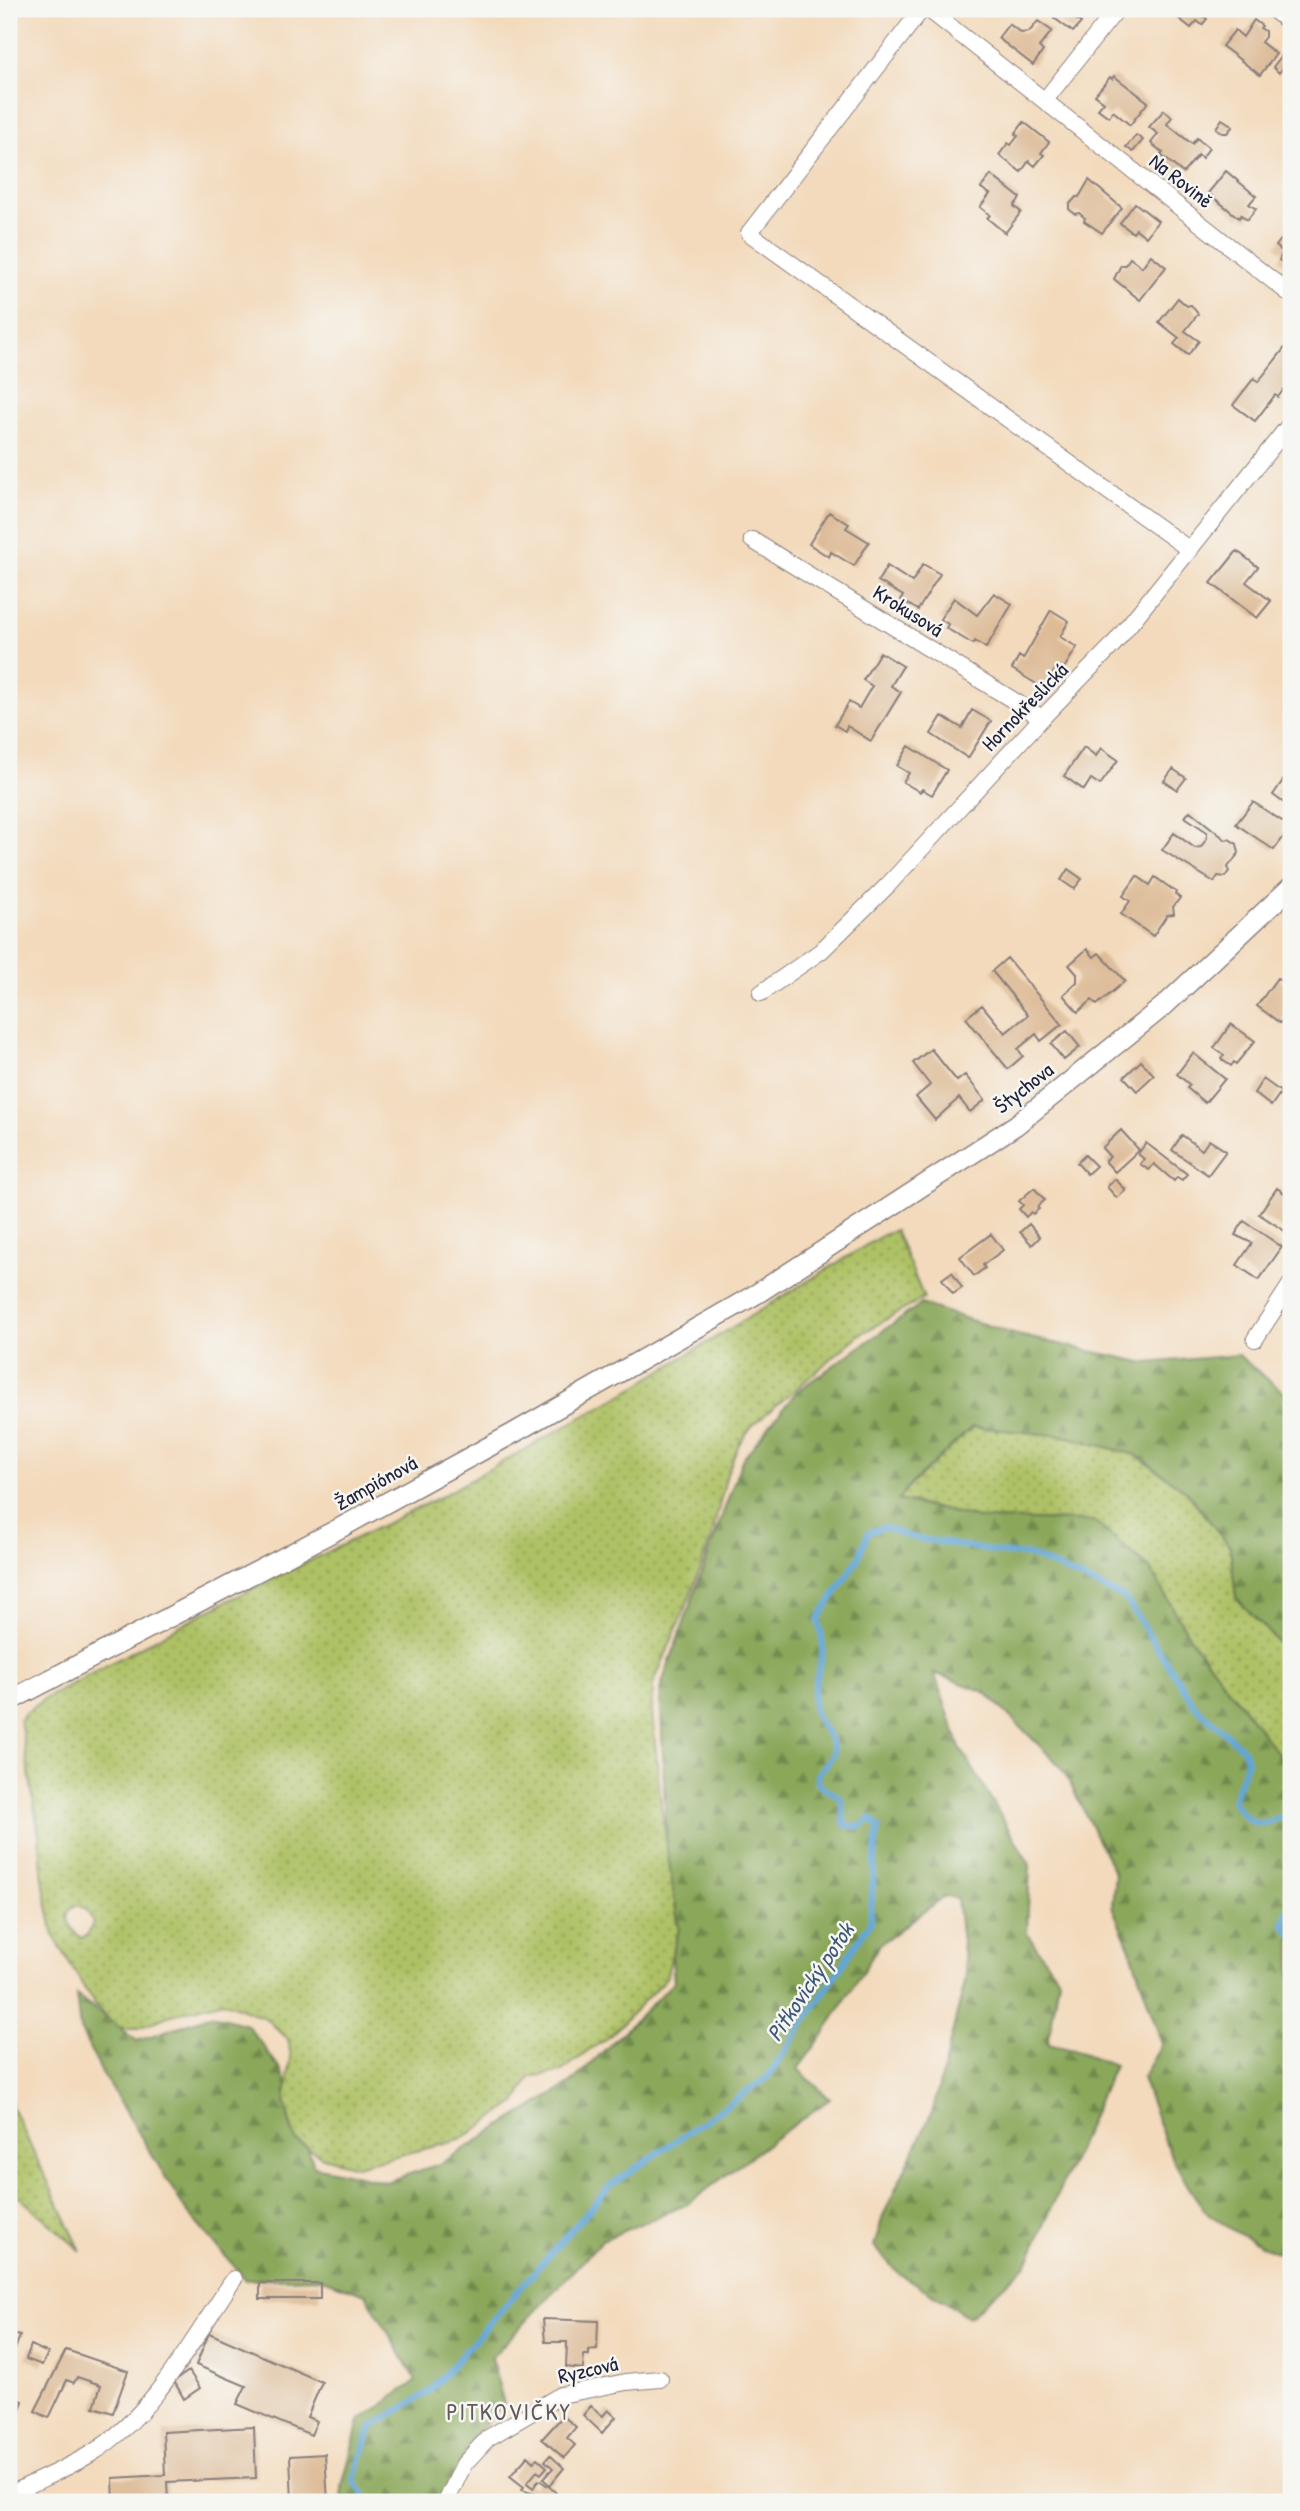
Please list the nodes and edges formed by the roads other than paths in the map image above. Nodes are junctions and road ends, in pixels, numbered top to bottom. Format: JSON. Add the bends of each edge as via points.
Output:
{"nodes":[{"id":1,"x":922,"y":9,"type":"edge"},
{"id":2,"x":928,"y":9,"type":"edge"},
{"id":3,"x":1117,"y":9,"type":"edge"},
{"id":4,"x":1266,"y":9,"type":"edge"},
{"id":5,"x":1291,"y":29,"type":"edge"},
{"id":6,"x":1045,"y":100,"type":"junction"},
{"id":7,"x":1291,"y":295,"type":"edge"},
{"id":8,"x":1291,"y":423,"type":"edge"},
{"id":9,"x":752,"y":540,"type":"dead end"},
{"id":10,"x":1190,"y":550,"type":"junction"},
{"id":11,"x":1042,"y":718,"type":"junction"},
{"id":12,"x":1291,"y":887,"type":"edge"},
{"id":13,"x":761,"y":993,"type":"dead end"},
{"id":14,"x":1291,"y":1284,"type":"edge"},
{"id":15,"x":758,"y":1293,"type":"joint"},
{"id":16,"x":1255,"y":1339,"type":"dead end"},
{"id":17,"x":9,"y":1701,"type":"edge"},
{"id":18,"x":234,"y":2279,"type":"dead end"},
{"id":19,"x":660,"y":2379,"type":"dead end"},
{"id":20,"x":13,"y":2495,"type":"edge"},
{"id":21,"x":446,"y":2502,"type":"edge"}],
"edges":[{"from":1,"to":10,"type":"street","via":[[749,233]]},
{"from":2,"to":6,"type":"street","name":"Na Rovině"},
{"from":3,"to":6,"type":"street"},
{"from":4,"to":5,"type":"lane"},
{"from":6,"to":7,"type":"street","name":"Na Rovině"},
{"from":8,"to":10,"type":"street","name":"Hornokřeslická"},
{"from":9,"to":11,"type":"street","name":"Krokusová"},
{"from":10,"to":11,"type":"street","name":"Hornokřeslická","via":[[1113,645]]},
{"from":11,"to":13,"type":"street","name":"Hornokřeslická","via":[[850,923],[821,951]]},
{"from":12,"to":15,"type":"street","name":"Štychova","via":[[1165,1005],[1016,1125]]},
{"from":14,"to":16,"type":"street"},
{"from":15,"to":17,"type":"street","name":"Žampiónová","via":[[342,1527]]},
{"from":18,"to":20,"type":"street","via":[[157,2392],[126,2426],[93,2453]]},
{"from":19,"to":21,"type":"street","name":"Ryzcová","via":[[561,2395],[488,2438],[464,2464]]}]}
